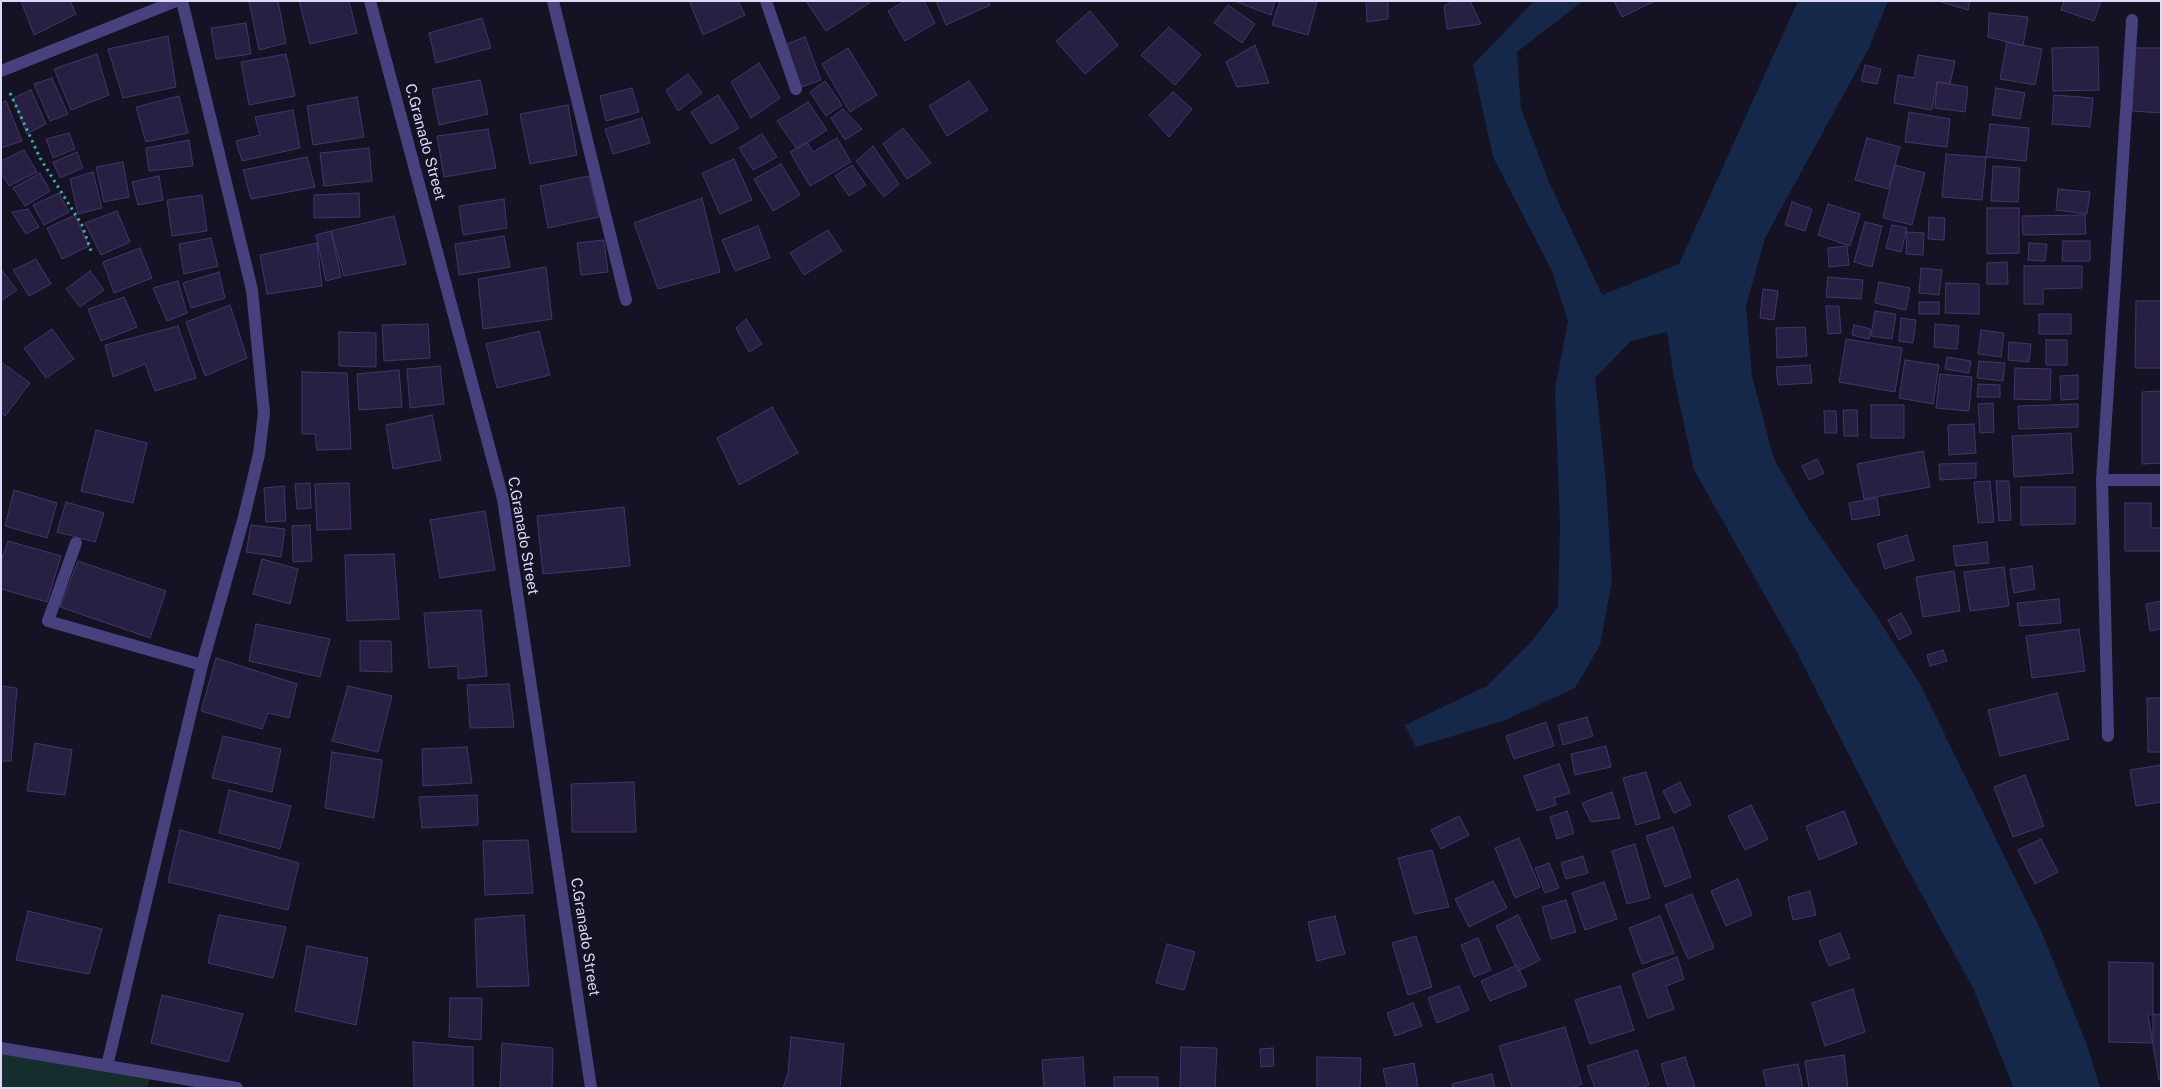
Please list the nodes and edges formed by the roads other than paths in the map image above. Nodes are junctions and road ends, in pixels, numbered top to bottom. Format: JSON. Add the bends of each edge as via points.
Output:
{"nodes":[{"id":1,"x":176,"y":1,"type":"edge"},
{"id":2,"x":182,"y":1,"type":"edge"},
{"id":3,"x":370,"y":1,"type":"edge"},
{"id":4,"x":553,"y":1,"type":"edge"},
{"id":5,"x":766,"y":1,"type":"edge"},
{"id":6,"x":2132,"y":20,"type":"dead end"},
{"id":7,"x":1,"y":71,"type":"edge"},
{"id":8,"x":796,"y":89,"type":"dead end"},
{"id":9,"x":626,"y":300,"type":"dead end"},
{"id":10,"x":2102,"y":480,"type":"junction"},
{"id":11,"x":2161,"y":480,"type":"edge"},
{"id":12,"x":76,"y":543,"type":"dead end"},
{"id":13,"x":202,"y":665,"type":"junction"},
{"id":14,"x":2108,"y":736,"type":"dead end"},
{"id":15,"x":1,"y":1048,"type":"edge"},
{"id":16,"x":108,"y":1066,"type":"junction"},
{"id":17,"x":237,"y":1088,"type":"edge"},
{"id":18,"x":591,"y":1088,"type":"edge"}],
"edges":[{"from":1,"to":7,"type":"street"},
{"from":2,"to":13,"type":"street","via":[[252,290],[264,413],[259,454],[244,517]]},
{"from":3,"to":18,"type":"street","name":"C.Granado Street","via":[[503,499]]},
{"from":4,"to":9,"type":"street"},
{"from":5,"to":8,"type":"street"},
{"from":6,"to":10,"type":"street"},
{"from":10,"to":11,"type":"street"},
{"from":10,"to":14,"type":"street"},
{"from":12,"to":13,"type":"street","via":[[48,621]]},
{"from":13,"to":16,"type":"street"},
{"from":15,"to":16,"type":"street"},
{"from":16,"to":17,"type":"street"}]}
